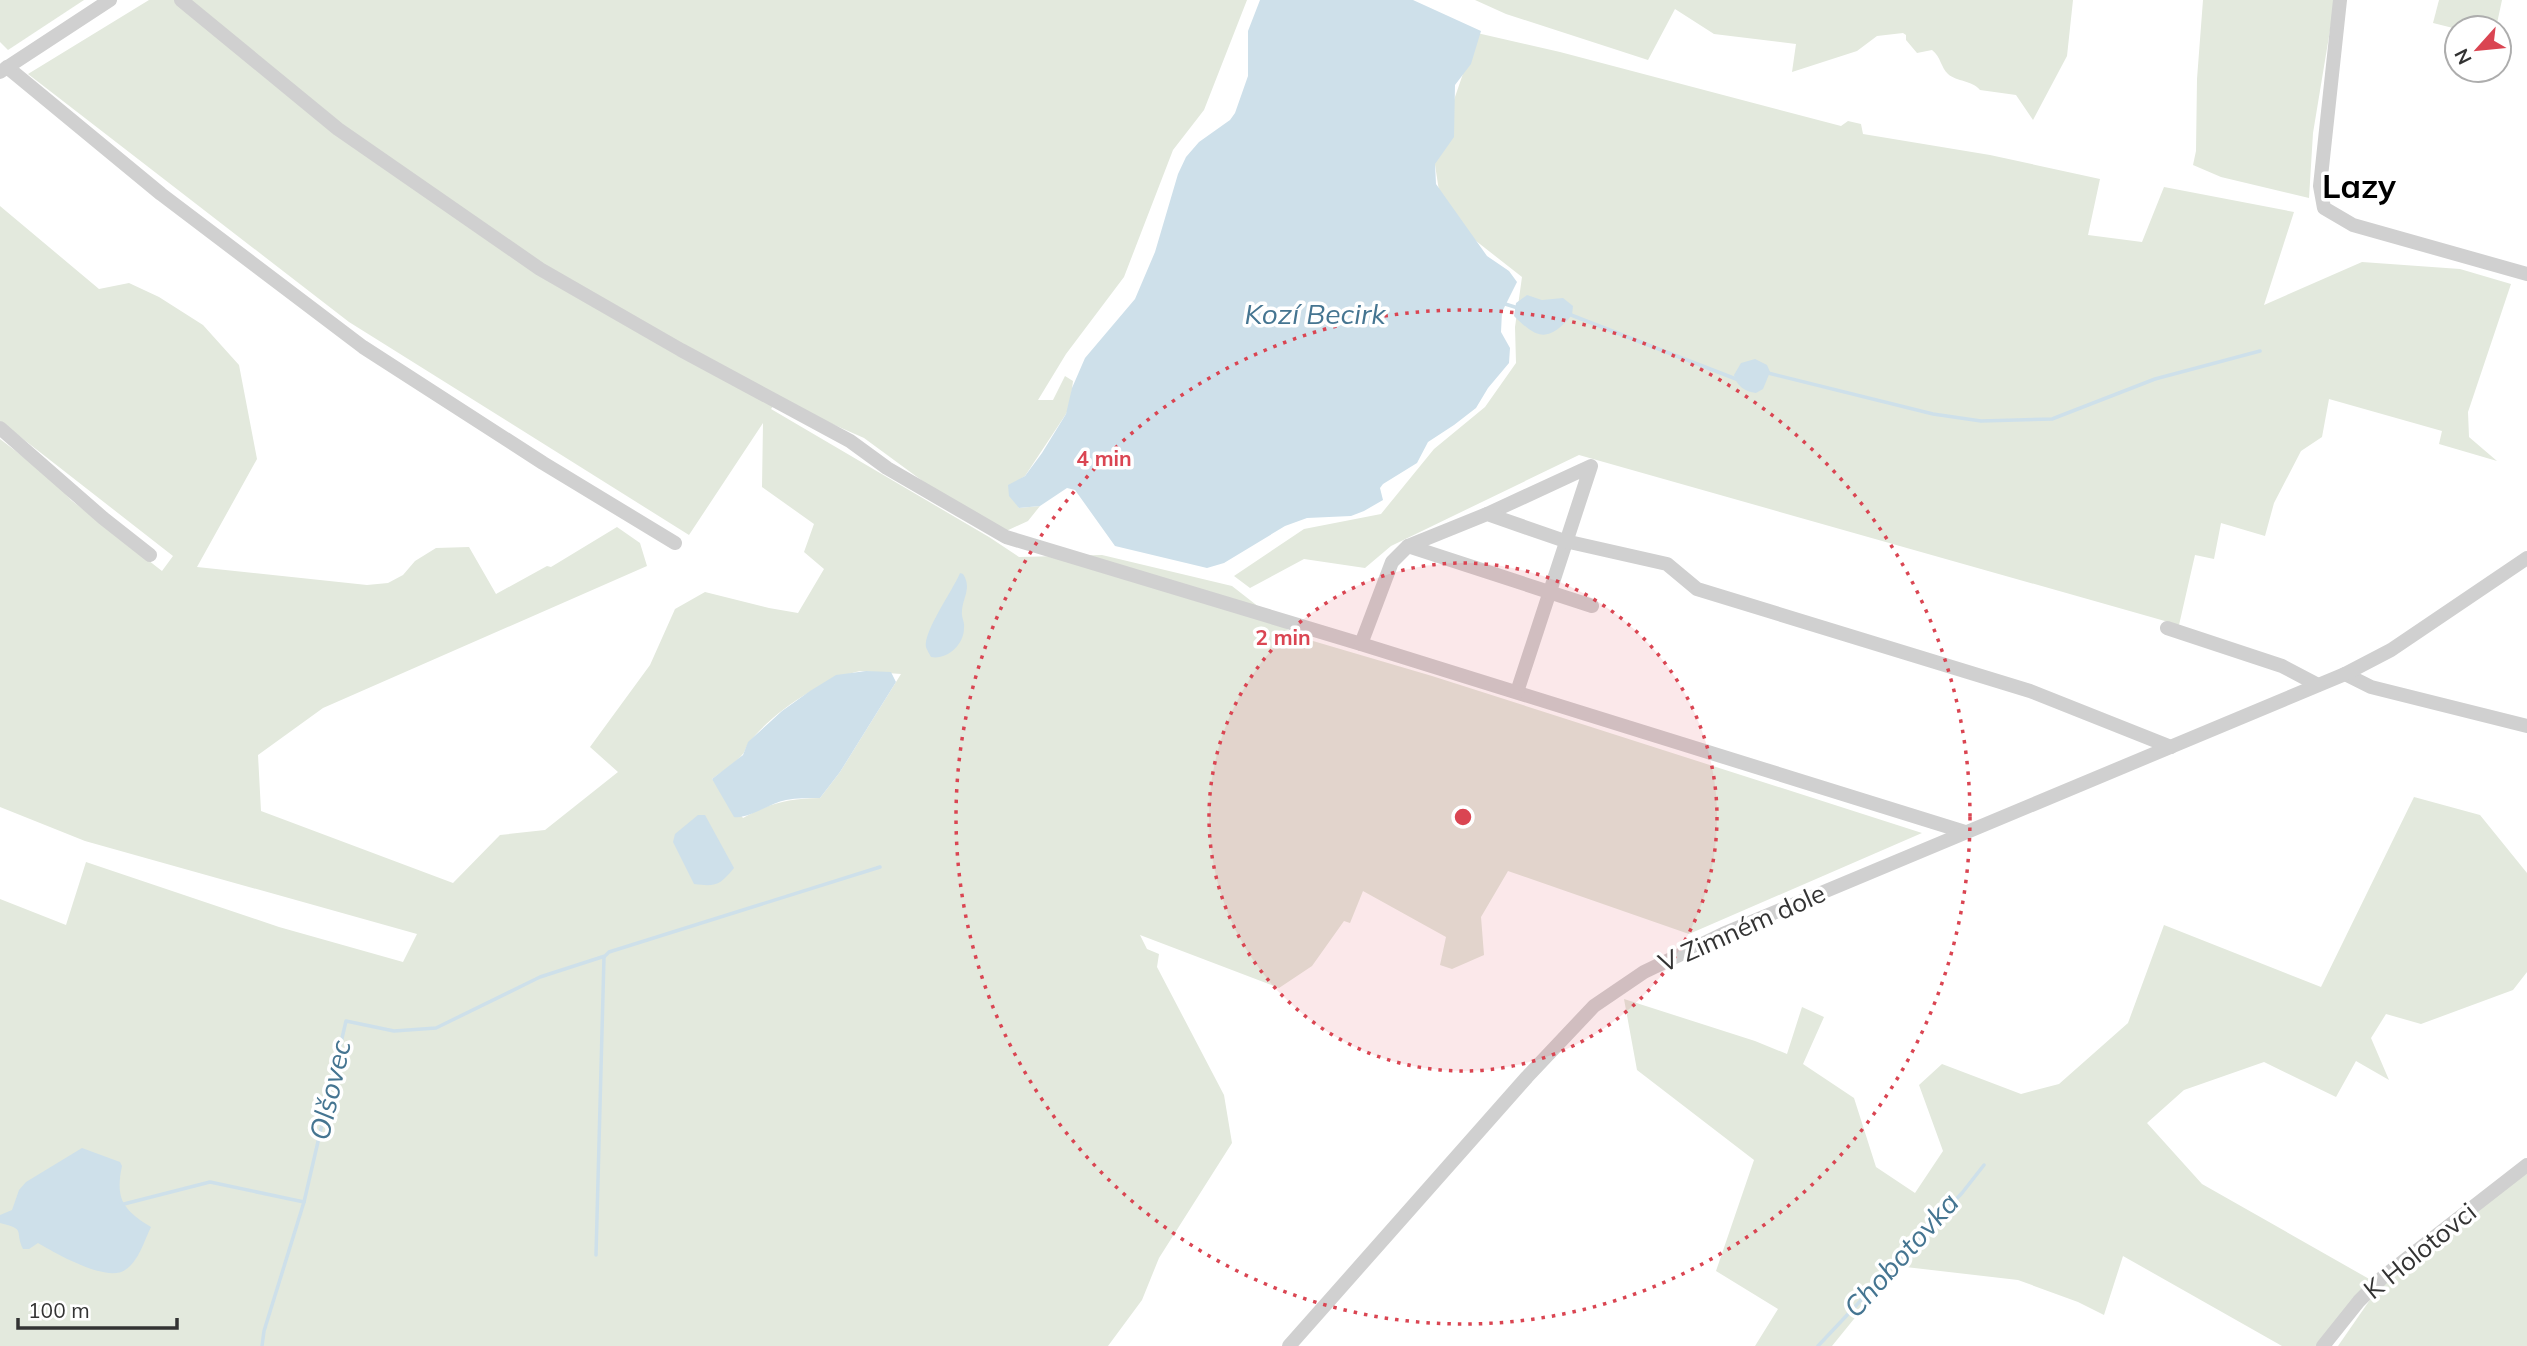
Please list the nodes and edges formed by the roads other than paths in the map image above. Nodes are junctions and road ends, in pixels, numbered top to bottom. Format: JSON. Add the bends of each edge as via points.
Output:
{"nodes":[{"id":1,"x":110,"y":0,"type":"edge"},
{"id":2,"x":181,"y":0,"type":"edge"},
{"id":3,"x":2340,"y":0,"type":"edge"},
{"id":4,"x":4,"y":69,"type":"edge"},
{"id":5,"x":2527,"y":274,"type":"edge"},
{"id":6,"x":0,"y":428,"type":"edge"},
{"id":7,"x":1487,"y":514,"type":"junction"},
{"id":8,"x":1565,"y":541,"type":"junction"},
{"id":9,"x":675,"y":543,"type":"dead end"},
{"id":10,"x":1408,"y":546,"type":"junction"},
{"id":11,"x":150,"y":555,"type":"dead end"},
{"id":12,"x":2527,"y":558,"type":"edge"},
{"id":13,"x":1549,"y":591,"type":"junction"},
{"id":14,"x":1592,"y":606,"type":"dead end"},
{"id":15,"x":2167,"y":628,"type":"dead end"},
{"id":16,"x":1361,"y":643,"type":"junction"},
{"id":17,"x":2345,"y":674,"type":"junction"},
{"id":18,"x":2318,"y":685,"type":"junction"},
{"id":19,"x":1517,"y":692,"type":"junction"},
{"id":20,"x":2527,"y":726,"type":"edge"},
{"id":21,"x":2171,"y":747,"type":"junction"},
{"id":22,"x":1965,"y":832,"type":"junction"},
{"id":23,"x":2527,"y":1165,"type":"edge"},
{"id":24,"x":1289,"y":1346,"type":"edge"},
{"id":25,"x":2323,"y":1346,"type":"edge"}],
"edges":[{"from":1,"to":4,"type":"street"},
{"from":2,"to":16,"type":"street","via":[[338,129],[540,269],[850,441],[887,468],[1006,537]]},
{"from":3,"to":5,"type":"street","via":[[2320,186],[2324,208],[2353,225]]},
{"from":4,"to":9,"type":"street","via":[[363,346]]},
{"from":6,"to":11,"type":"street"},
{"from":7,"to":8,"type":"street"},
{"from":7,"to":8,"type":"street","via":[[1591,466]]},
{"from":7,"to":10,"type":"street"},
{"from":8,"to":13,"type":"street"},
{"from":8,"to":21,"type":"street","via":[[1667,564],[1697,589],[2030,691]]},
{"from":10,"to":13,"type":"street"},
{"from":10,"to":16,"type":"street","via":[[1392,562]]},
{"from":12,"to":17,"type":"street","name":"V Zimném dole","via":[[2391,650]]},
{"from":13,"to":14,"type":"street"},
{"from":13,"to":19,"type":"street"},
{"from":15,"to":18,"type":"street","via":[[2282,666]]},
{"from":16,"to":19,"type":"street"},
{"from":17,"to":18,"type":"street","name":"V Zimném dole"},
{"from":17,"to":20,"type":"street","via":[[2371,687]]},
{"from":18,"to":21,"type":"street","name":"V Zimném dole"},
{"from":19,"to":22,"type":"street"},
{"from":21,"to":22,"type":"street","name":"V Zimném dole"},
{"from":22,"to":24,"type":"street","name":"V Zimném dole","via":[[1707,941],[1644,972],[1594,1006]]},
{"from":23,"to":25,"type":"street","name":"K Holotovci","via":[[2384,1277]]}]}
